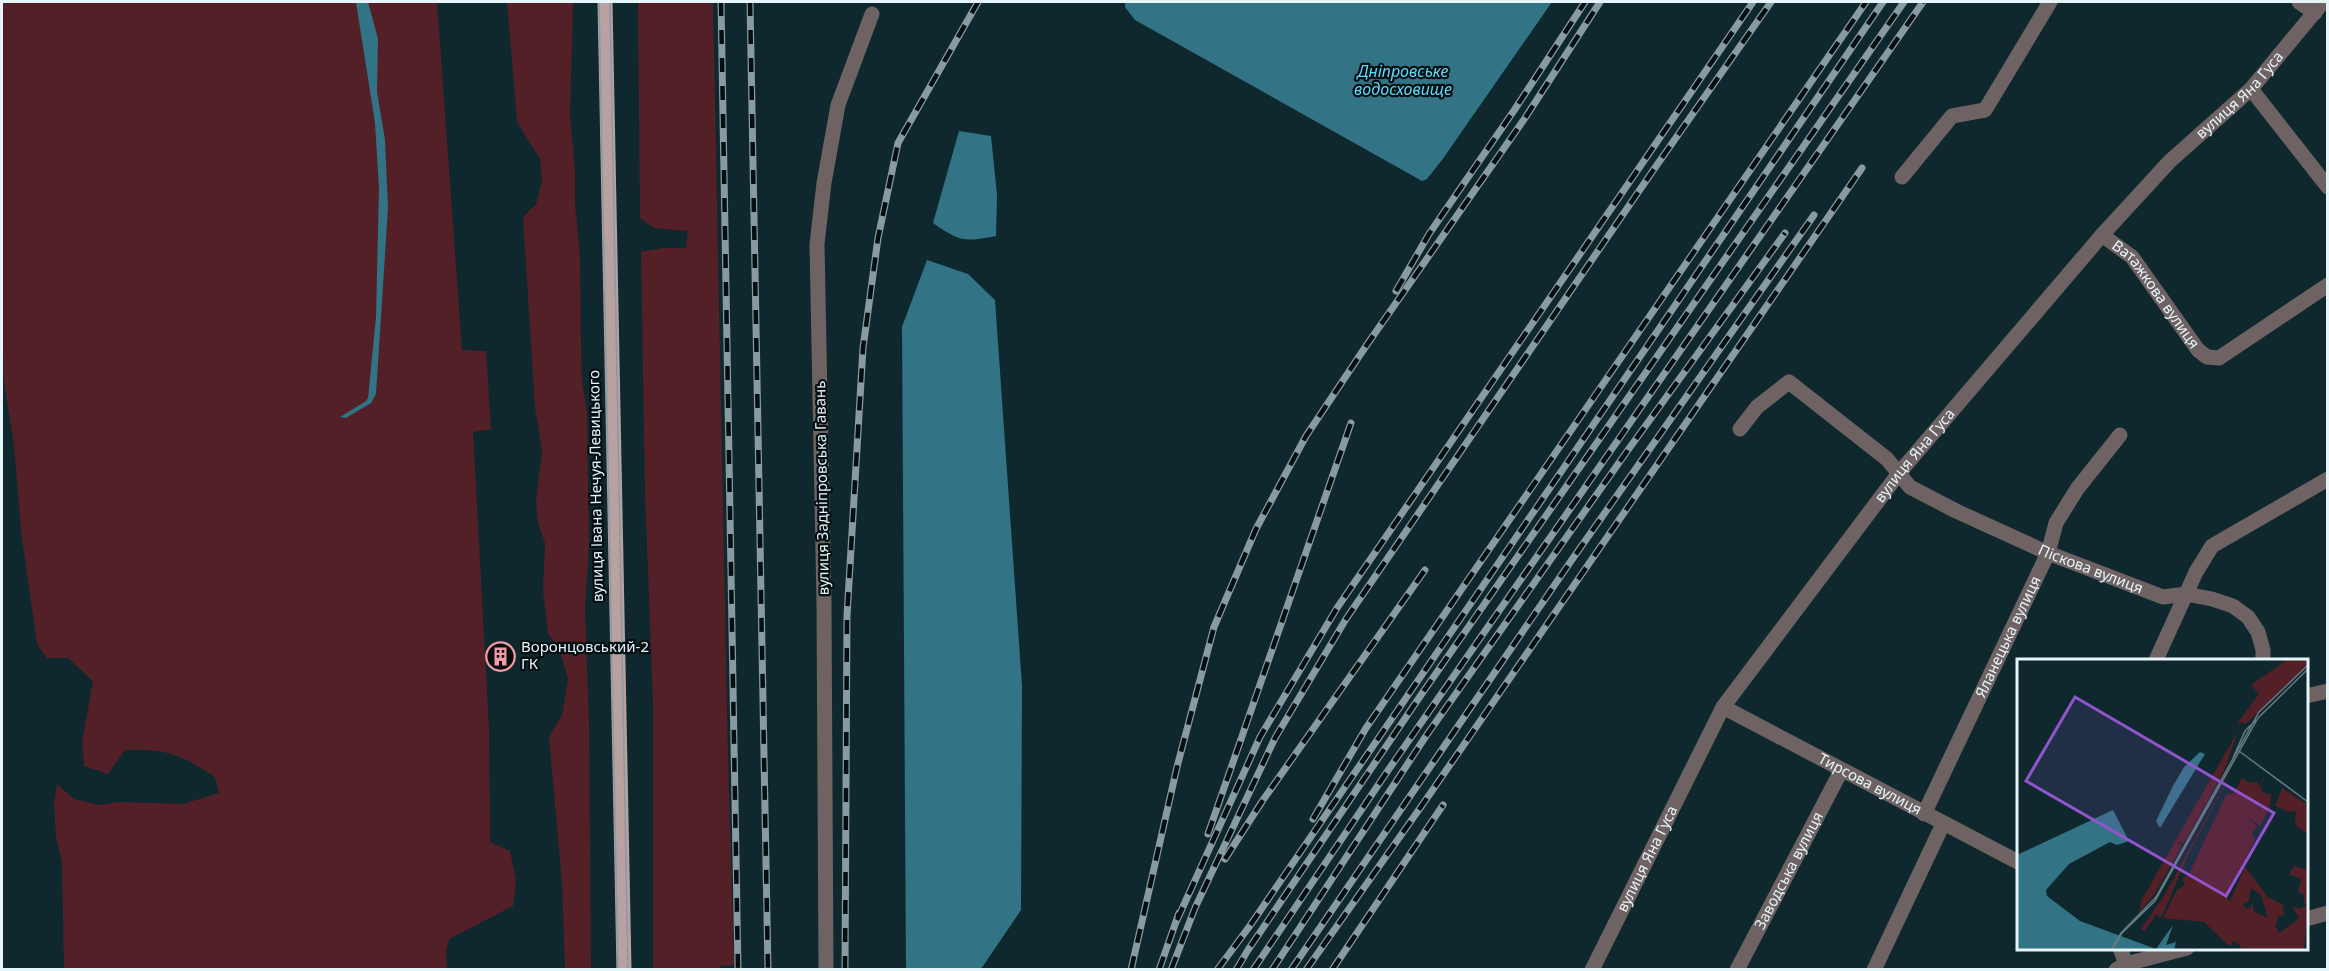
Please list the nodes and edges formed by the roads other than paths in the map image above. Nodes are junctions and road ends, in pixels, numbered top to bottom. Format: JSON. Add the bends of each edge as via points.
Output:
{"nodes":[{"id":1,"x":605,"y":2,"type":"edge"},
{"id":2,"x":2050,"y":2,"type":"edge"},
{"id":3,"x":2299,"y":2,"type":"edge"},
{"id":4,"x":2319,"y":7,"type":"edge"},
{"id":5,"x":872,"y":14,"type":"dead end"},
{"id":6,"x":2251,"y":88,"type":"junction"},
{"id":7,"x":1902,"y":177,"type":"dead end"},
{"id":8,"x":2328,"y":187,"type":"edge"},
{"id":9,"x":2102,"y":235,"type":"junction"},
{"id":10,"x":2328,"y":285,"type":"edge"},
{"id":11,"x":1740,"y":429,"type":"dead end"},
{"id":12,"x":2120,"y":435,"type":"dead end"},
{"id":13,"x":1899,"y":473,"type":"junction"},
{"id":14,"x":2328,"y":479,"type":"edge"},
{"id":15,"x":2048,"y":553,"type":"junction"},
{"id":16,"x":2186,"y":594,"type":"junction"},
{"id":17,"x":2156,"y":659,"type":"edge"},
{"id":18,"x":2263,"y":659,"type":"edge"},
{"id":19,"x":2328,"y":691,"type":"edge"},
{"id":20,"x":2308,"y":696,"type":"edge"},
{"id":21,"x":1723,"y":706,"type":"junction"},
{"id":22,"x":1841,"y":771,"type":"junction"},
{"id":23,"x":1924,"y":814,"type":"junction"},
{"id":24,"x":1943,"y":824,"type":"junction"},
{"id":25,"x":2017,"y":861,"type":"edge"},
{"id":26,"x":2328,"y":913,"type":"edge"},
{"id":27,"x":2308,"y":919,"type":"edge"},
{"id":28,"x":2120,"y":950,"type":"edge"},
{"id":29,"x":2180,"y":950,"type":"edge"},
{"id":30,"x":2121,"y":967,"type":"edge"},
{"id":31,"x":624,"y":969,"type":"edge"},
{"id":32,"x":826,"y":969,"type":"edge"},
{"id":33,"x":1592,"y":969,"type":"edge"},
{"id":34,"x":1737,"y":969,"type":"edge"},
{"id":35,"x":1874,"y":969,"type":"edge"}],
"edges":[{"from":1,"to":31,"type":"main road","name":"вулиця Івана Нечуя-Левицького"},
{"from":2,"to":7,"type":"street","via":[[1985,110],[1952,116]]},
{"from":3,"to":4,"type":"street"},
{"from":4,"to":6,"type":"street","name":"вулиця Яна Гуса"},
{"from":5,"to":32,"type":"street","name":"вулиця Задніпровська Гавань","via":[[838,105],[817,244]]},
{"from":6,"to":8,"type":"street"},
{"from":6,"to":9,"type":"street","name":"вулиця Яна Гуса","via":[[2170,161]]},
{"from":9,"to":10,"type":"street","name":"Ватажкова вулиця","via":[[2132,257],[2207,357],[2219,358]]},
{"from":9,"to":13,"type":"street","name":"вулиця Яна Гуса"},
{"from":11,"to":13,"type":"street","name":"Піскова вулиця","via":[[1757,407],[1789,382],[1887,459]]},
{"from":12,"to":15,"type":"street","name":"Яланецька вулиця","via":[[2077,489],[2056,523]]},
{"from":13,"to":15,"type":"street","name":"Піскова вулиця","via":[[1910,487]]},
{"from":13,"to":21,"type":"street","name":"вулиця Яна Гуса"},
{"from":14,"to":16,"type":"street","via":[[2212,546]]},
{"from":15,"to":16,"type":"street","name":"Піскова вулиця","via":[[2163,597]]},
{"from":15,"to":23,"type":"street","name":"Яланецька вулиця"},
{"from":16,"to":17,"type":"street"},
{"from":16,"to":18,"type":"street","name":"Піскова вулиця","via":[[2233,606],[2248,617],[2258,632]]},
{"from":19,"to":20,"type":"street"},
{"from":21,"to":22,"type":"street","name":"Тирсова вулиця"},
{"from":21,"to":33,"type":"street","name":"вулиця Яна Гуса"},
{"from":22,"to":23,"type":"street","name":"Тирсова вулиця"},
{"from":22,"to":34,"type":"street","name":"Заводська вулиця"},
{"from":23,"to":24,"type":"street","name":"Тирсова вулиця"},
{"from":24,"to":25,"type":"street","name":"Тирсова вулиця"},
{"from":24,"to":35,"type":"street"},
{"from":26,"to":27,"type":"street"},
{"from":28,"to":30,"type":"street"},
{"from":29,"to":30,"type":"street"}]}
